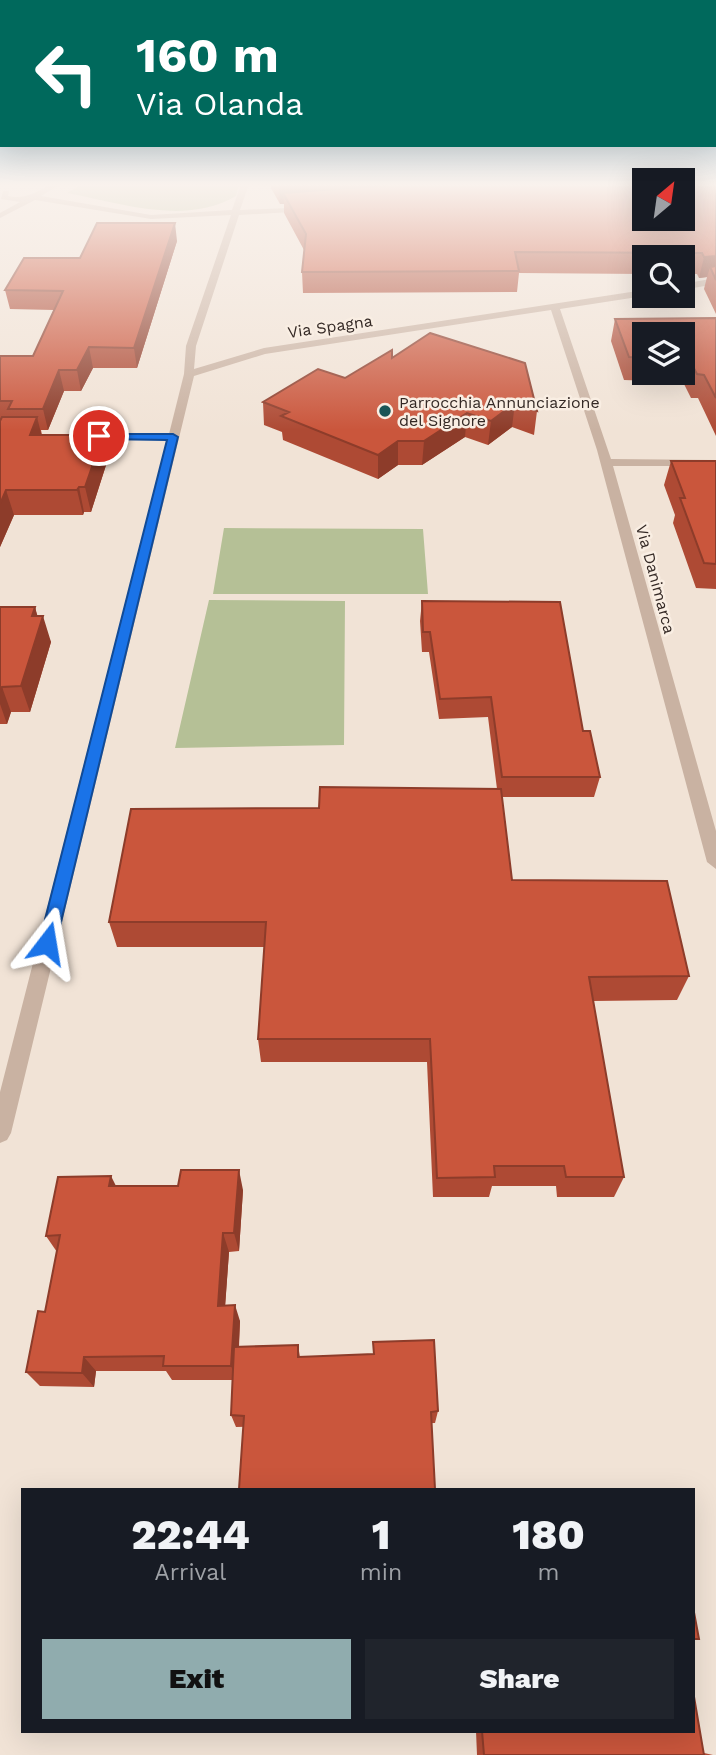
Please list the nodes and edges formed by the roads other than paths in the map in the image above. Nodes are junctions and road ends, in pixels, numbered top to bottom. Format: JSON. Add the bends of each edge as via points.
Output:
{"nodes":[{"id":1,"x":218,"y":266,"type":"edge"},
{"id":2,"x":716,"y":281,"type":"edge"},
{"id":3,"x":695,"y":285,"type":"edge"},
{"id":4,"x":632,"y":295,"type":"edge"},
{"id":5,"x":555,"y":308,"type":"junction"},
{"id":6,"x":189,"y":374,"type":"junction"},
{"id":7,"x":53,"y":436,"type":"edge"},
{"id":8,"x":173,"y":437,"type":"junction"},
{"id":9,"x":606,"y":462,"type":"junction"},
{"id":10,"x":716,"y":463,"type":"edge"},
{"id":11,"x":716,"y":862,"type":"edge"},
{"id":12,"x":0,"y":1133,"type":"edge"}],
"edges":[{"from":1,"to":6,"type":"street","via":[[191,346]]},
{"from":2,"to":3,"type":"street"},
{"from":4,"to":5,"type":"street","name":"Via Spagna"},
{"from":5,"to":6,"type":"street","name":"Via Spagna","via":[[264,352]]},
{"from":5,"to":9,"type":"street","name":"Via Danimarca"},
{"from":6,"to":8,"type":"street"},
{"from":7,"to":8,"type":"street"},
{"from":8,"to":12,"type":"street"},
{"from":9,"to":10,"type":"street"},
{"from":9,"to":11,"type":"street","name":"Via Danimarca"}]}
